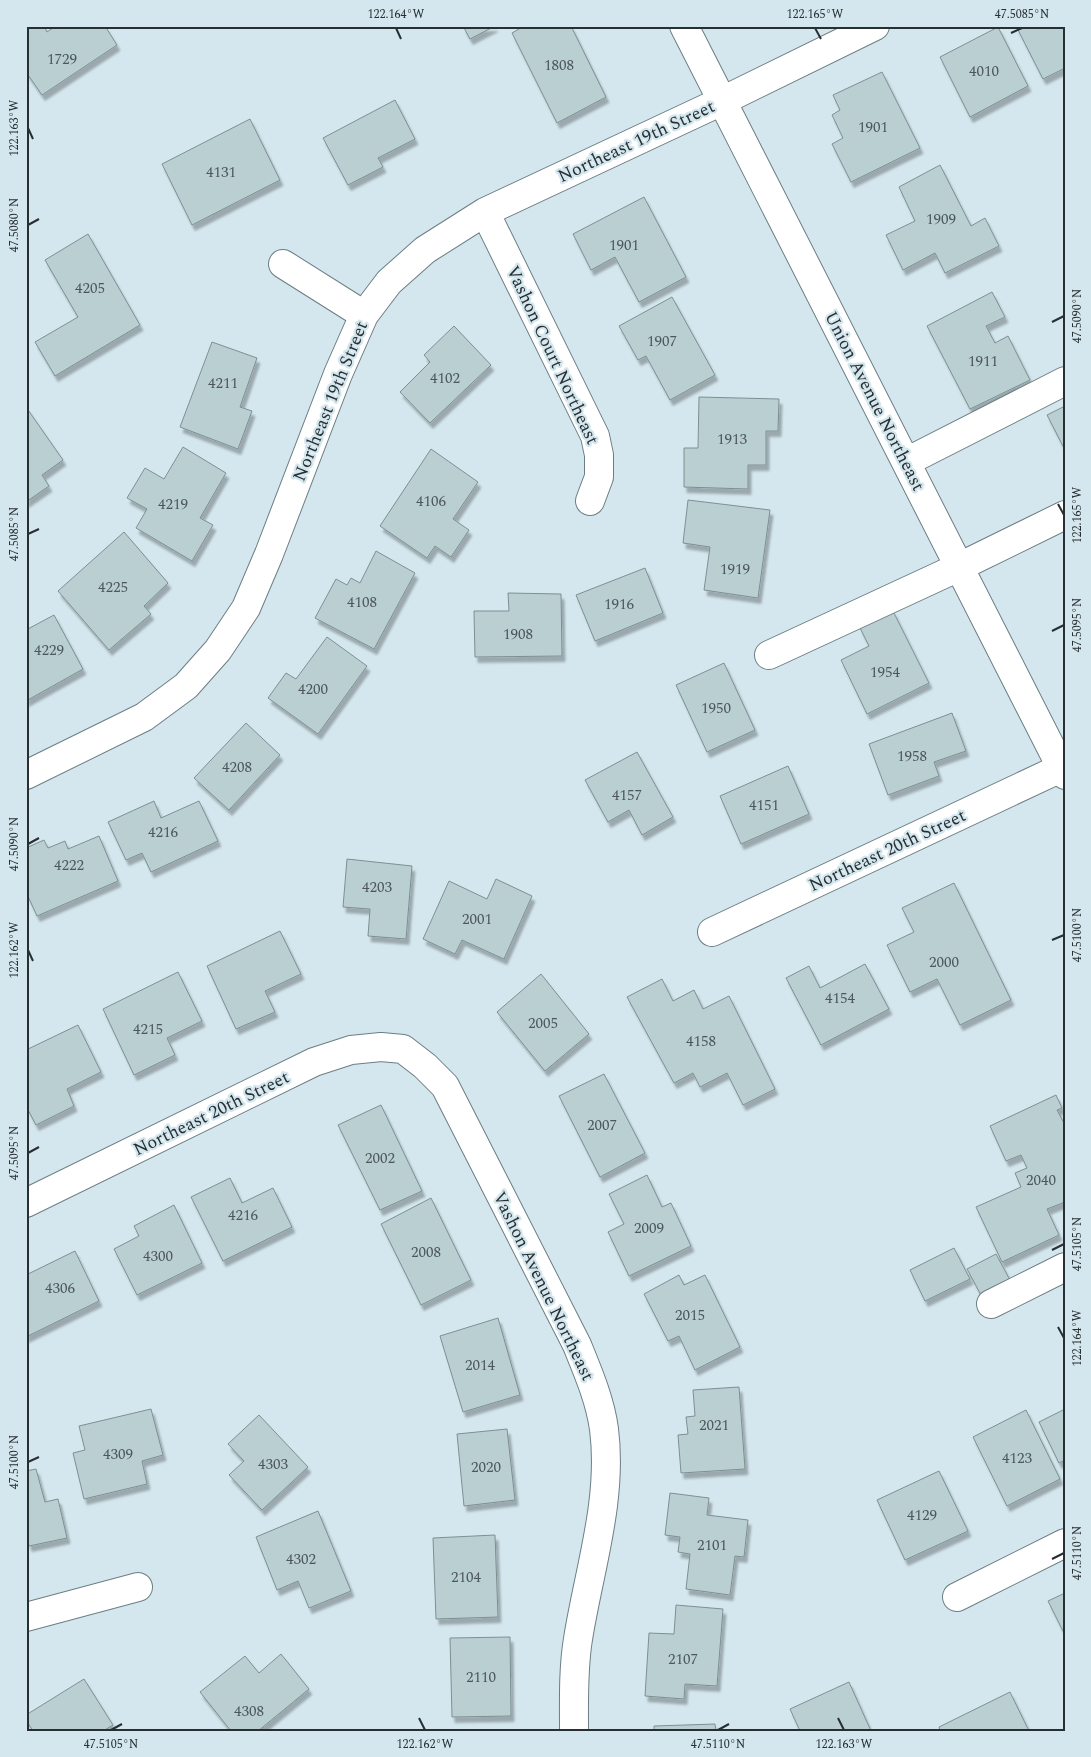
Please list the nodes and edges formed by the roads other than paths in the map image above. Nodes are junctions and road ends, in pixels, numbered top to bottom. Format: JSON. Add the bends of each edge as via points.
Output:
{"nodes":[{"id":1,"x":684,"y":26,"type":"edge"},
{"id":2,"x":875,"y":26,"type":"edge"},
{"id":3,"x":722,"y":101,"type":"junction"},
{"id":4,"x":484,"y":212,"type":"junction"},
{"id":5,"x":283,"y":264,"type":"dead end"},
{"id":6,"x":364,"y":315,"type":"junction"},
{"id":7,"x":1065,"y":381,"type":"edge"},
{"id":8,"x":906,"y":462,"type":"junction"},
{"id":9,"x":590,"y":501,"type":"dead end"},
{"id":10,"x":1065,"y":515,"type":"edge"},
{"id":11,"x":959,"y":567,"type":"junction"},
{"id":12,"x":769,"y":655,"type":"dead end"},
{"id":13,"x":1063,"y":771,"type":"edge"},
{"id":14,"x":26,"y":775,"type":"edge"},
{"id":15,"x":712,"y":932,"type":"dead end"},
{"id":16,"x":403,"y":1049,"type":"joint"},
{"id":17,"x":26,"y":1203,"type":"edge"},
{"id":18,"x":1065,"y":1267,"type":"edge"},
{"id":19,"x":991,"y":1304,"type":"dead end"},
{"id":20,"x":1065,"y":1543,"type":"edge"},
{"id":21,"x":138,"y":1587,"type":"dead end"},
{"id":22,"x":957,"y":1597,"type":"dead end"},
{"id":23,"x":26,"y":1617,"type":"edge"},
{"id":24,"x":574,"y":1731,"type":"edge"}],
"edges":[{"from":1,"to":3,"type":"street","name":"Union Avenue Northeast"},
{"from":2,"to":3,"type":"street","name":"Northeast 19th Street"},
{"from":3,"to":4,"type":"street","name":"Northeast 19th Street"},
{"from":3,"to":8,"type":"street","name":"Union Avenue Northeast"},
{"from":4,"to":6,"type":"street","name":"Northeast 19th Street","via":[[425,250],[388,282]]},
{"from":4,"to":9,"type":"street","name":"Vashon Court Northeast","via":[[595,436],[599,477]]},
{"from":5,"to":6,"type":"street"},
{"from":6,"to":14,"type":"street","name":"Northeast 19th Street","via":[[246,608],[218,650],[186,686],[144,717]]},
{"from":7,"to":8,"type":"street"},
{"from":8,"to":11,"type":"street","name":"Union Avenue Northeast"},
{"from":10,"to":11,"type":"street"},
{"from":11,"to":12,"type":"street"},
{"from":11,"to":13,"type":"street","name":"Union Avenue Northeast"},
{"from":13,"to":15,"type":"street","name":"Northeast 20th Street"},
{"from":16,"to":17,"type":"street","name":"Northeast 20th Street","via":[[350,1050],[314,1062]]},
{"from":16,"to":24,"type":"street","name":"Vashon Avenue Northeast","via":[[445,1086],[577,1345],[592,1382],[604,1428],[606,1463],[602,1513],[578,1641]]},
{"from":18,"to":19,"type":"street"},
{"from":20,"to":22,"type":"street"},
{"from":21,"to":23,"type":"street"}]}
